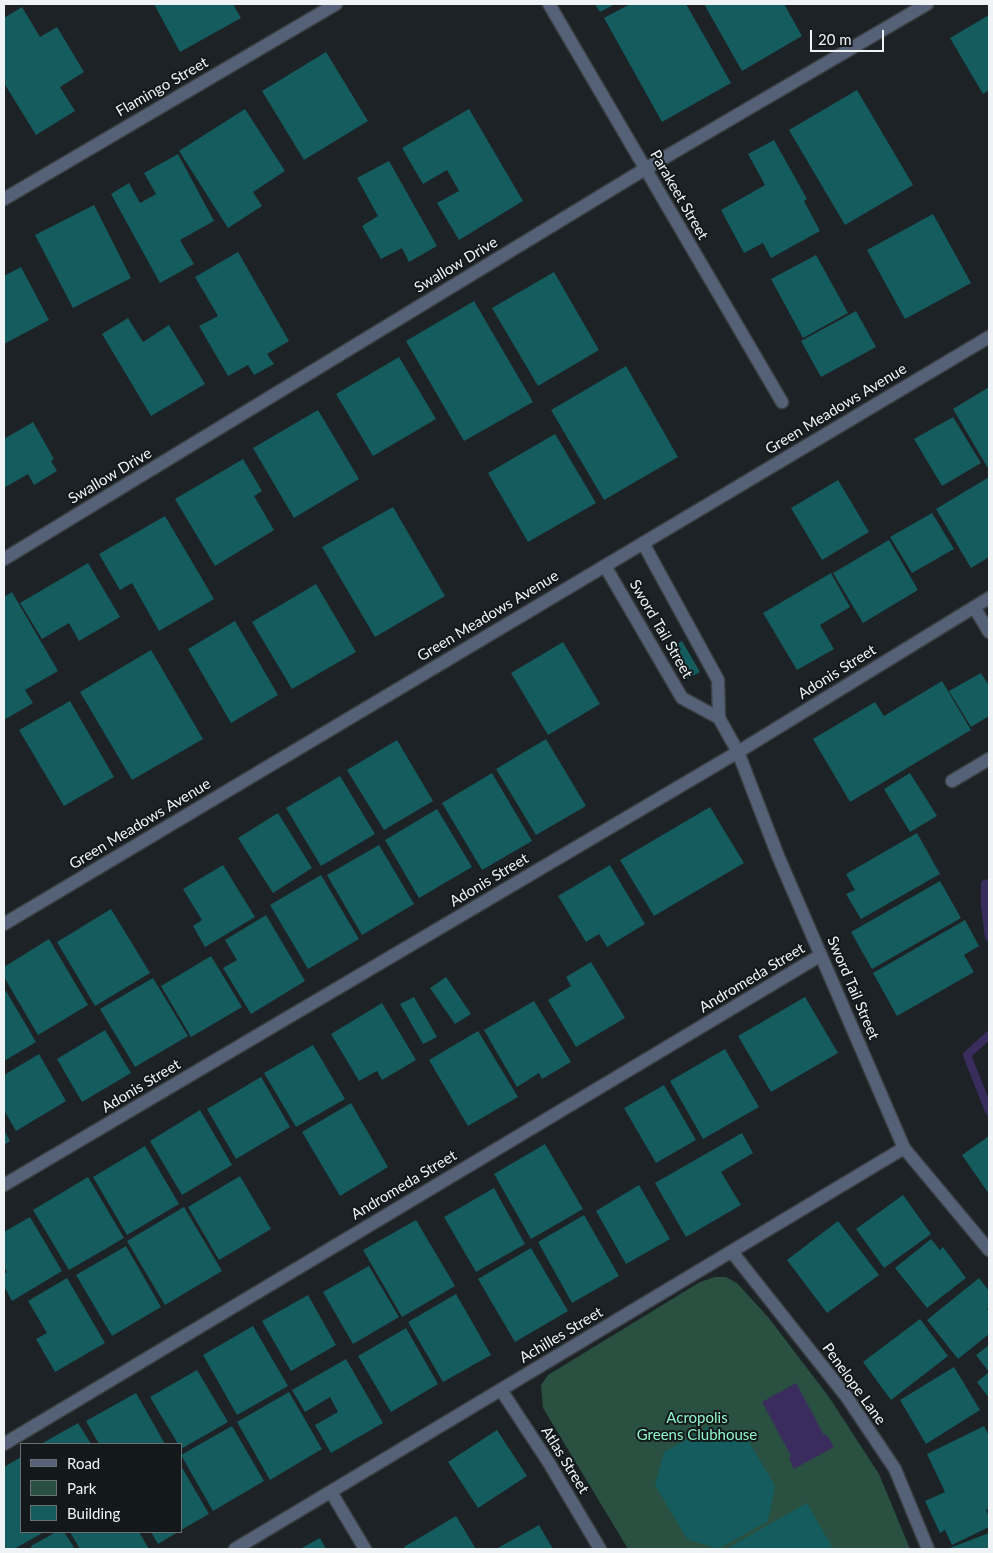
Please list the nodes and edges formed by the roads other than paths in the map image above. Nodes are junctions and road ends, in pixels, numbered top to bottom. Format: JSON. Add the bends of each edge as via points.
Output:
{"nodes":[{"id":1,"x":336,"y":4,"type":"edge"},
{"id":2,"x":549,"y":4,"type":"edge"},
{"id":3,"x":927,"y":4,"type":"edge"},
{"id":4,"x":645,"y":169,"type":"junction"},
{"id":5,"x":5,"y":196,"type":"edge"},
{"id":6,"x":989,"y":337,"type":"edge"},
{"id":7,"x":782,"y":402,"type":"dead end"},
{"id":8,"x":642,"y":544,"type":"junction"},
{"id":9,"x":4,"y":559,"type":"edge"},
{"id":10,"x":605,"y":566,"type":"junction"},
{"id":11,"x":989,"y":598,"type":"edge"},
{"id":12,"x":974,"y":607,"type":"junction"},
{"id":13,"x":989,"y":632,"type":"edge"},
{"id":14,"x":719,"y":718,"type":"junction"},
{"id":15,"x":738,"y":752,"type":"junction"},
{"id":16,"x":989,"y":759,"type":"edge"},
{"id":17,"x":952,"y":781,"type":"dead end"},
{"id":18,"x":4,"y":924,"type":"edge"},
{"id":19,"x":821,"y":955,"type":"junction"},
{"id":20,"x":904,"y":1148,"type":"junction"},
{"id":21,"x":4,"y":1185,"type":"edge"},
{"id":22,"x":989,"y":1250,"type":"edge"},
{"id":23,"x":732,"y":1252,"type":"junction"},
{"id":24,"x":501,"y":1390,"type":"junction"},
{"id":25,"x":4,"y":1444,"type":"edge"},
{"id":26,"x":331,"y":1492,"type":"junction"},
{"id":27,"x":235,"y":1549,"type":"edge"},
{"id":28,"x":365,"y":1549,"type":"edge"},
{"id":29,"x":600,"y":1549,"type":"edge"},
{"id":30,"x":928,"y":1549,"type":"edge"}],
"edges":[{"from":1,"to":5,"type":"street","name":"Flamingo Street"},
{"from":2,"to":4,"type":"street","name":"Parakeet Street"},
{"from":3,"to":4,"type":"street","name":"Swallow Drive"},
{"from":4,"to":7,"type":"street","name":"Parakeet Street"},
{"from":4,"to":9,"type":"street","name":"Swallow Drive"},
{"from":6,"to":8,"type":"street","name":"Green Meadows Avenue"},
{"from":8,"to":10,"type":"street","name":"Green Meadows Avenue"},
{"from":8,"to":14,"type":"street","name":"Sword Tail Street","via":[[718,680]]},
{"from":10,"to":14,"type":"street","name":"Sword Tail Street","via":[[682,698]]},
{"from":10,"to":18,"type":"street","name":"Green Meadows Avenue"},
{"from":11,"to":12,"type":"street","name":"Adonis Street"},
{"from":12,"to":13,"type":"street"},
{"from":12,"to":15,"type":"street","name":"Adonis Street"},
{"from":14,"to":15,"type":"street","name":"Sword Tail Street"},
{"from":15,"to":19,"type":"street","name":"Sword Tail Street"},
{"from":15,"to":21,"type":"street","name":"Adonis Street"},
{"from":16,"to":17,"type":"street"},
{"from":19,"to":20,"type":"street","name":"Sword Tail Street"},
{"from":19,"to":25,"type":"street","name":"Andromeda Street"},
{"from":20,"to":22,"type":"street","name":"Sword Tail Street"},
{"from":20,"to":23,"type":"street","name":"Achilles Street"},
{"from":23,"to":24,"type":"street","name":"Achilles Street"},
{"from":23,"to":30,"type":"street","name":"Penelope Lane","via":[[846,1396],[895,1469]]},
{"from":24,"to":26,"type":"street","name":"Achilles Street"},
{"from":24,"to":29,"type":"street","name":"Atlas Street"},
{"from":26,"to":27,"type":"street","name":"Achilles Street"},
{"from":26,"to":28,"type":"street"}]}
